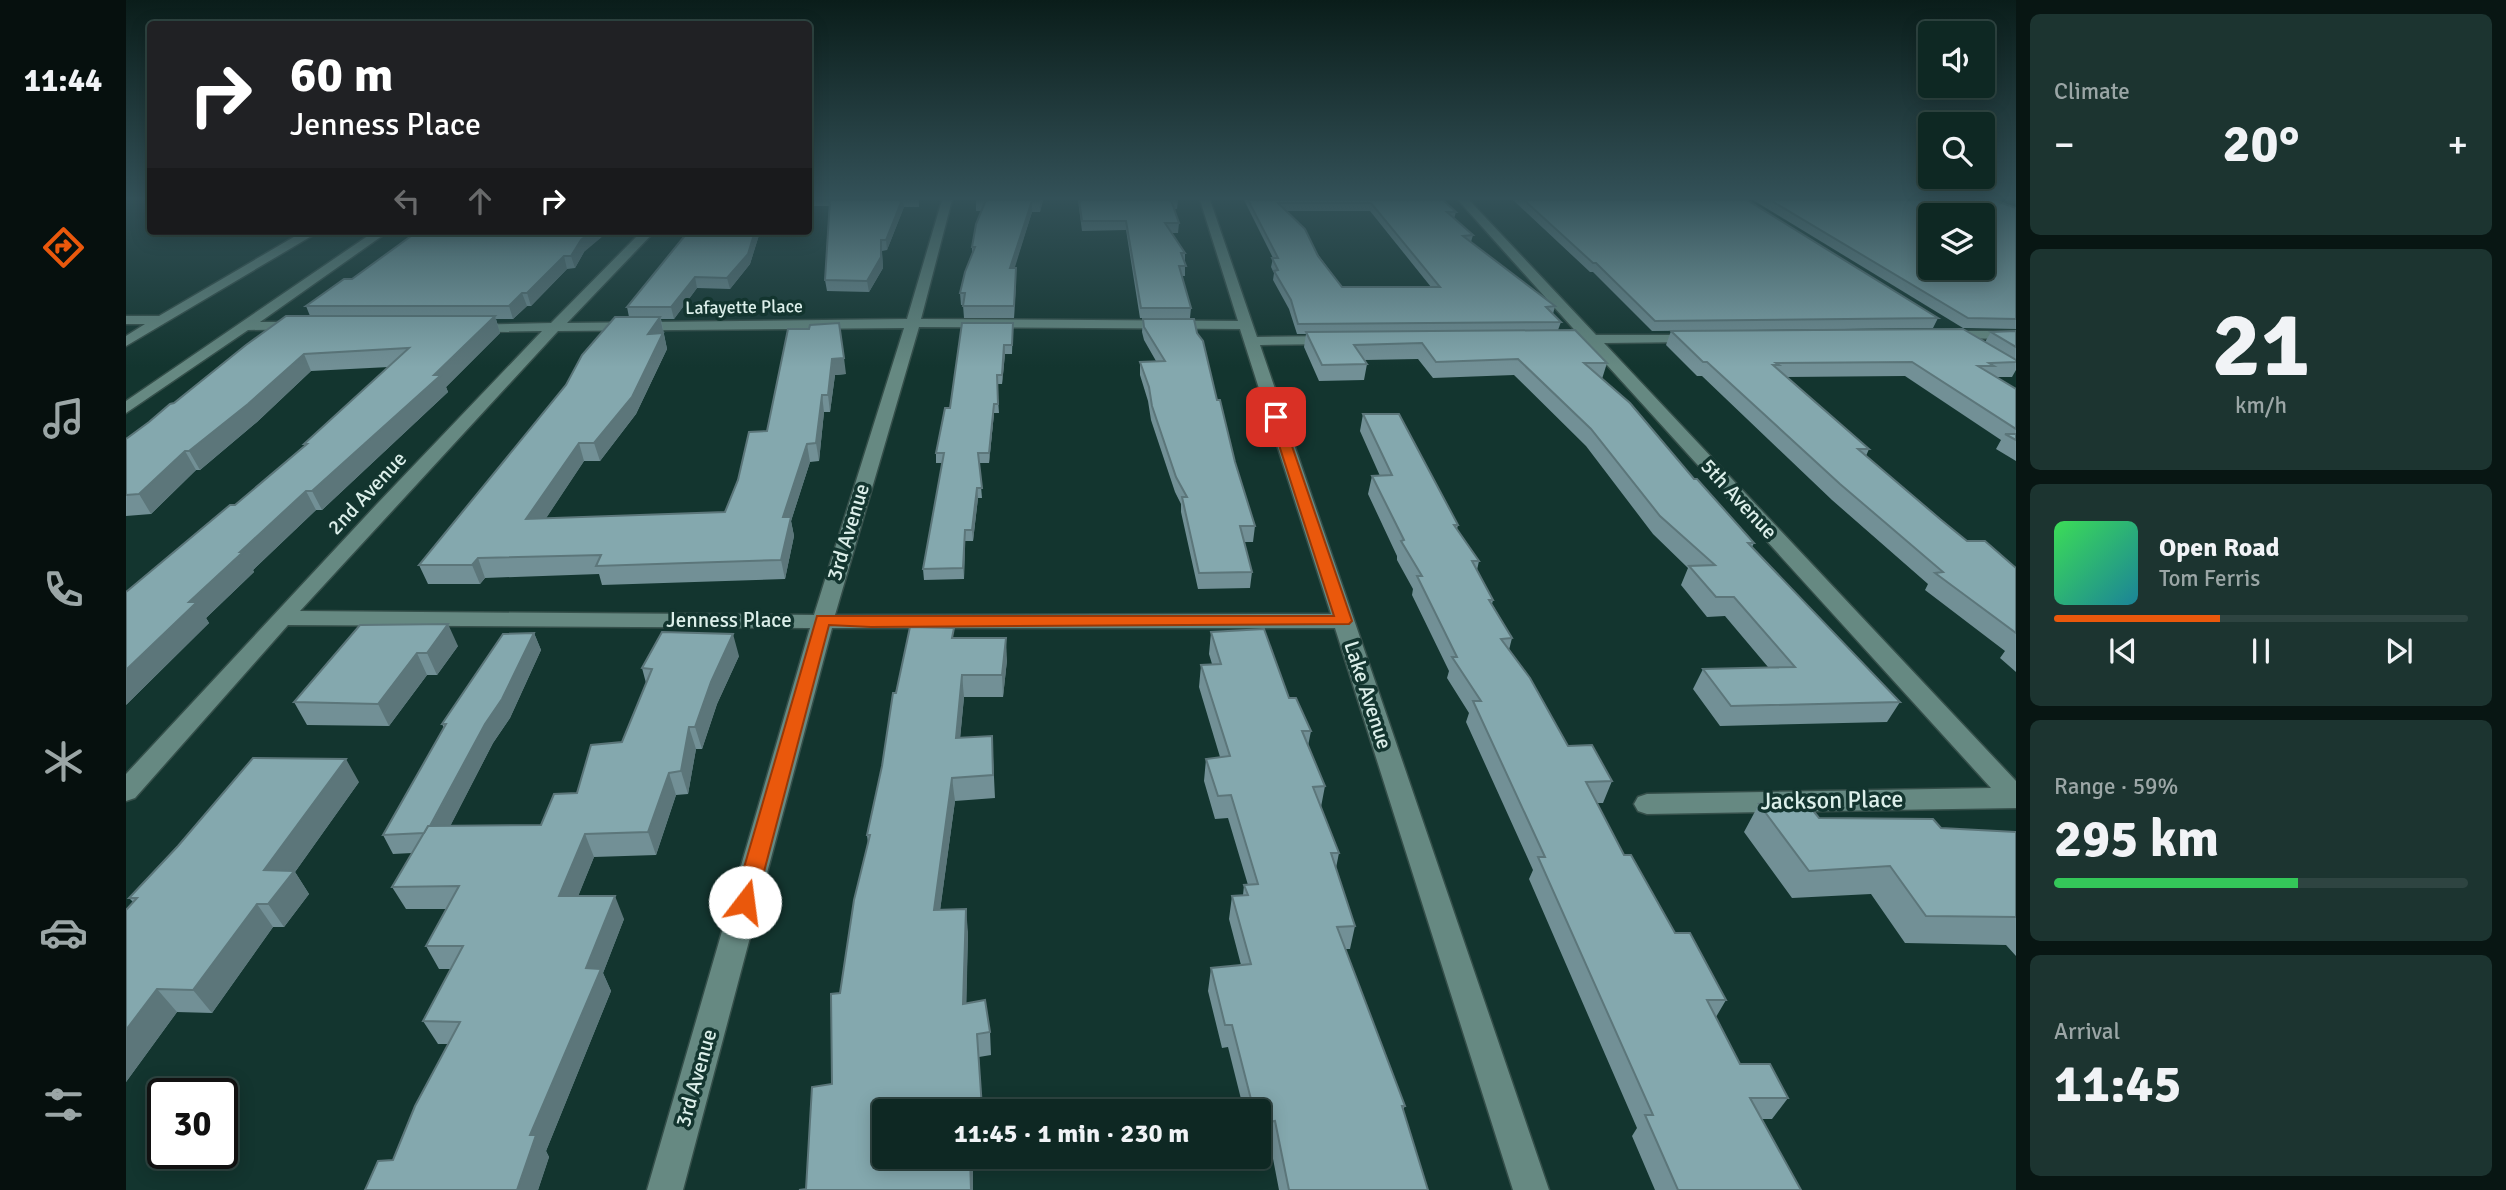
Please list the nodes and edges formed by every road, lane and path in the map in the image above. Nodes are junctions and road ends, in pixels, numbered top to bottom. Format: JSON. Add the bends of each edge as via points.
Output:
{"nodes":[{"id":1,"x":268,"y":256,"type":"edge"},
{"id":2,"x":347,"y":256,"type":"edge"},
{"id":3,"x":624,"y":256,"type":"edge"},
{"id":4,"x":931,"y":256,"type":"edge"},
{"id":5,"x":1223,"y":256,"type":"edge"},
{"id":6,"x":1514,"y":256,"type":"edge"},
{"id":7,"x":126,"y":320,"type":"edge"},
{"id":8,"x":163,"y":320,"type":"junction"},
{"id":9,"x":912,"y":324,"type":"junction"},
{"id":10,"x":245,"y":326,"type":"junction"},
{"id":11,"x":315,"y":326,"type":"edge"},
{"id":12,"x":454,"y":327,"type":"edge"},
{"id":13,"x":552,"y":328,"type":"junction"},
{"id":14,"x":1935,"y":329,"type":"edge"},
{"id":15,"x":1247,"y":333,"type":"junction"},
{"id":16,"x":1957,"y":335,"type":"junction"},
{"id":17,"x":2016,"y":335,"type":"edge"},
{"id":18,"x":1713,"y":338,"type":"edge"},
{"id":19,"x":1569,"y":339,"type":"edge"},
{"id":20,"x":1591,"y":339,"type":"junction"},
{"id":21,"x":1347,"y":340,"type":"edge"},
{"id":22,"x":126,"y":342,"type":"edge"},
{"id":23,"x":1984,"y":351,"type":"edge"},
{"id":24,"x":126,"y":408,"type":"edge"},
{"id":25,"x":282,"y":618,"type":"junction"},
{"id":26,"x":822,"y":620,"type":"junction"},
{"id":27,"x":1344,"y":621,"type":"junction"},
{"id":28,"x":126,"y":791,"type":"edge"},
{"id":29,"x":2016,"y":798,"type":"edge"},
{"id":30,"x":1647,"y":804,"type":"dead end"},
{"id":31,"x":665,"y":1190,"type":"edge"},
{"id":32,"x":1531,"y":1190,"type":"edge"}],
"edges":[{"from":1,"to":8,"type":"street"},
{"from":2,"to":10,"type":"street"},
{"from":3,"to":13,"type":"street","name":"2nd Avenue"},
{"from":4,"to":9,"type":"street","name":"3rd Avenue"},
{"from":5,"to":15,"type":"street","name":"Lake Avenue"},
{"from":6,"to":20,"type":"street","name":"5th Avenue"},
{"from":7,"to":8,"type":"street"},
{"from":8,"to":22,"type":"street"},
{"from":9,"to":13,"type":"street","name":"Lafayette Place"},
{"from":9,"to":15,"type":"street","name":"Lafayette Place"},
{"from":9,"to":26,"type":"street","name":"3rd Avenue"},
{"from":10,"to":11,"type":"street"},
{"from":10,"to":24,"type":"street"},
{"from":12,"to":13,"type":"street","name":"Lafayette Place"},
{"from":13,"to":25,"type":"street","name":"2nd Avenue"},
{"from":14,"to":16,"type":"street"},
{"from":15,"to":21,"type":"street","name":"Lafayette Place"},
{"from":15,"to":27,"type":"street","name":"Lake Avenue"},
{"from":16,"to":17,"type":"street"},
{"from":16,"to":23,"type":"street"},
{"from":18,"to":20,"type":"street"},
{"from":19,"to":20,"type":"street"},
{"from":20,"to":29,"type":"street","name":"5th Avenue"},
{"from":25,"to":26,"type":"street","name":"Jenness Place"},
{"from":25,"to":28,"type":"street","name":"2nd Avenue"},
{"from":26,"to":27,"type":"street","name":"Jenness Place"},
{"from":26,"to":31,"type":"street","name":"3rd Avenue"},
{"from":27,"to":32,"type":"street","name":"Lake Avenue"},
{"from":29,"to":30,"type":"street","name":"Jackson Place"}]}
